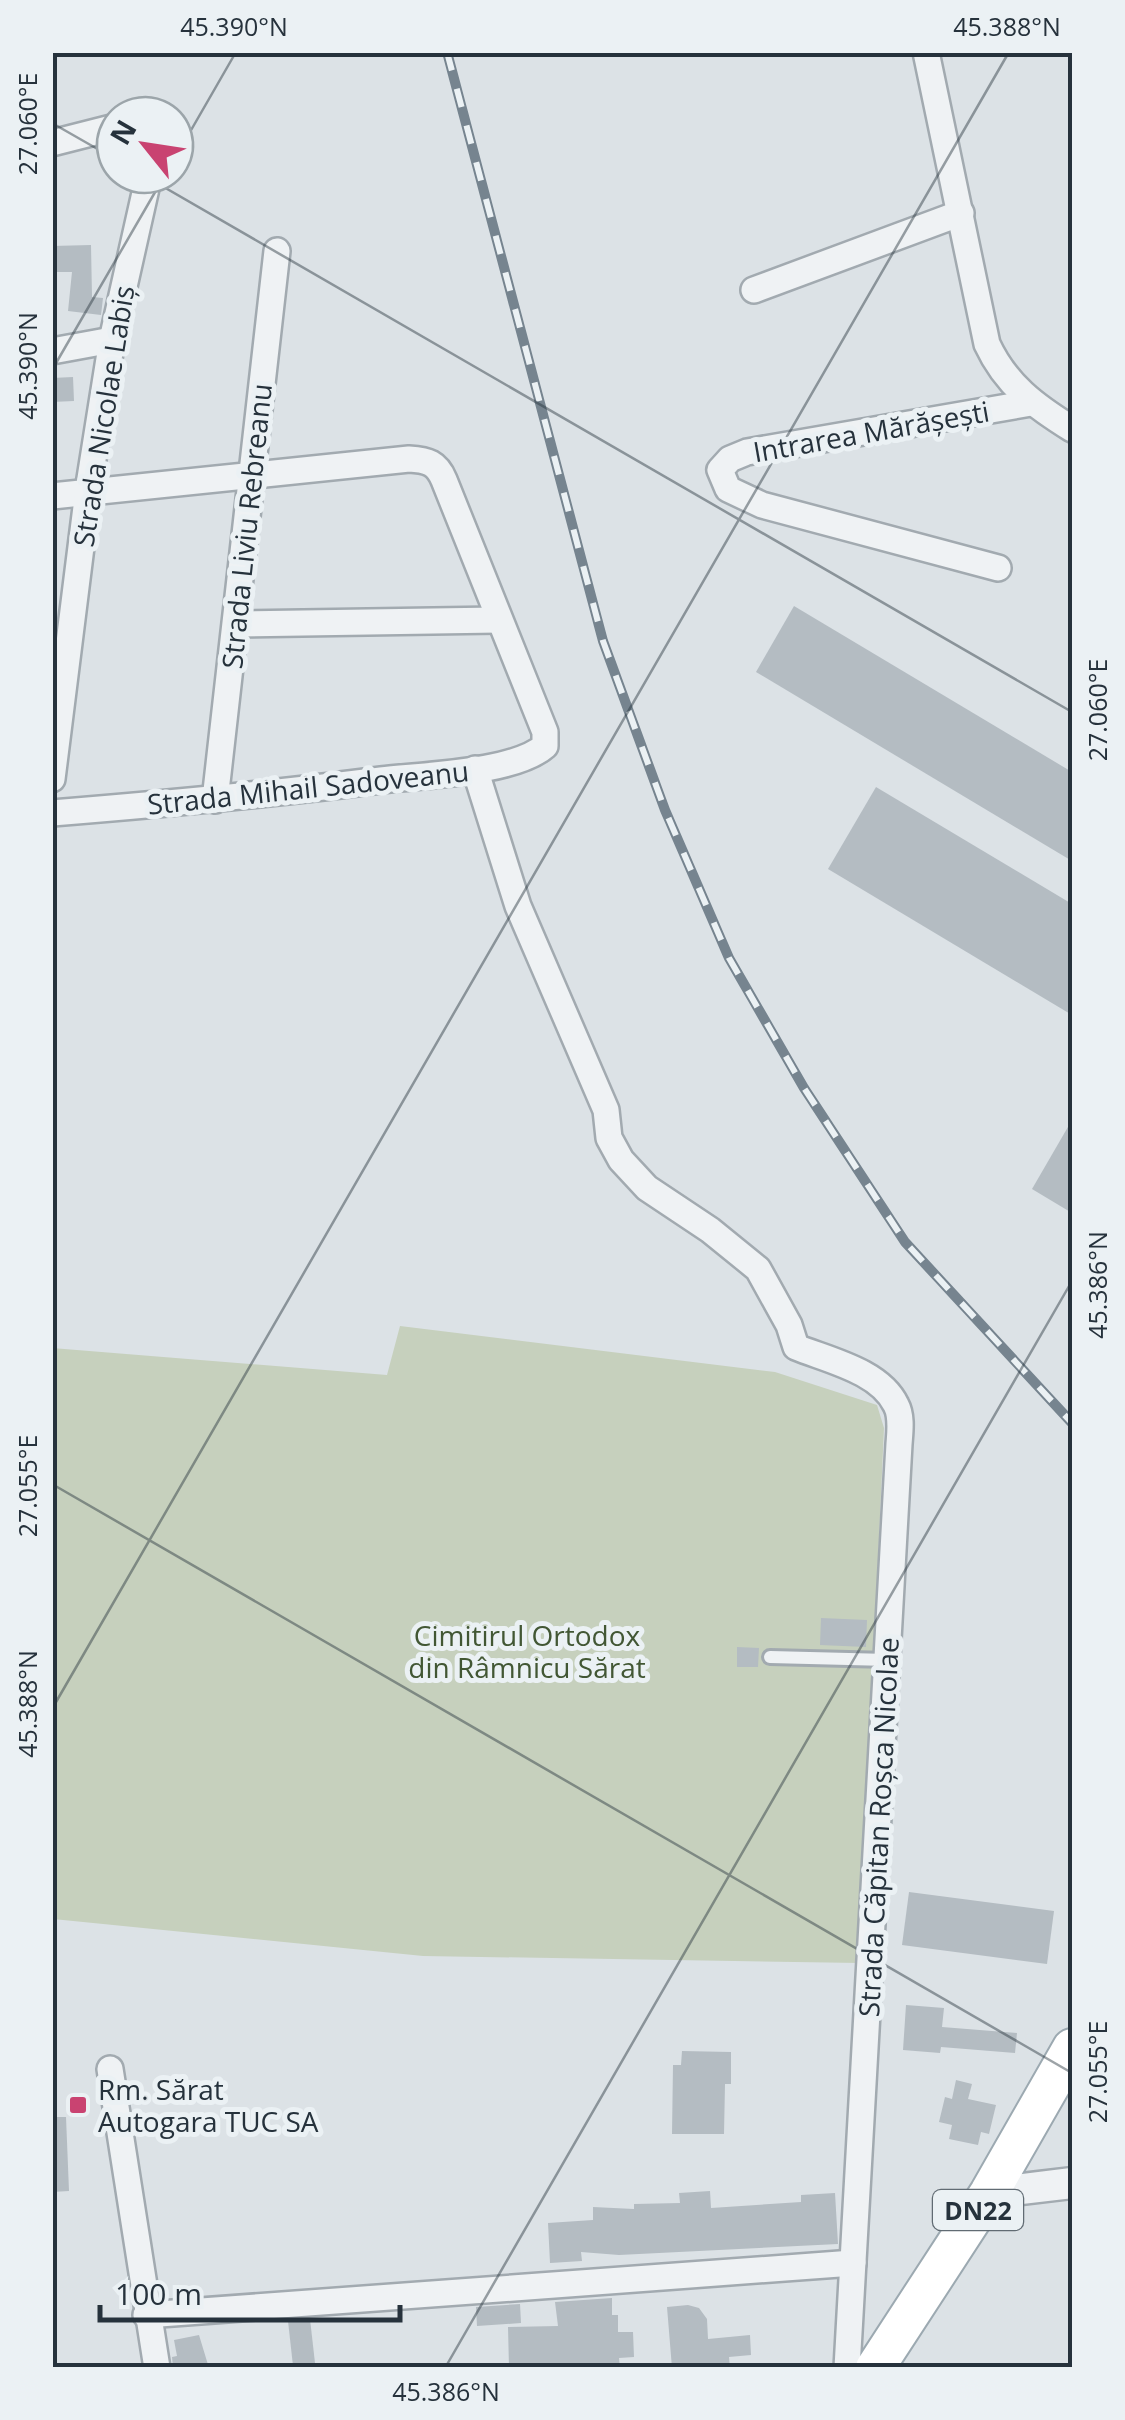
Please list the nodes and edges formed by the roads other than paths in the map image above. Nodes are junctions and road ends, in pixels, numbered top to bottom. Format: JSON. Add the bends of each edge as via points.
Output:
{"nodes":[{"id":1,"x":926,"y":52,"type":"edge"},
{"id":2,"x":95,"y":131,"type":"edge"},
{"id":3,"x":52,"y":143,"type":"edge"},
{"id":4,"x":145,"y":195,"type":"edge"},
{"id":5,"x":961,"y":213,"type":"junction"},
{"id":6,"x":276,"y":251,"type":"dead end"},
{"id":7,"x":754,"y":290,"type":"dead end"},
{"id":8,"x":112,"y":340,"type":"junction"},
{"id":9,"x":52,"y":351,"type":"edge"},
{"id":10,"x":1031,"y":404,"type":"junction"},
{"id":11,"x":1072,"y":429,"type":"edge"},
{"id":12,"x":252,"y":476,"type":"junction"},
{"id":13,"x":88,"y":492,"type":"junction"},
{"id":14,"x":52,"y":496,"type":"edge"},
{"id":15,"x":998,"y":568,"type":"dead end"},
{"id":16,"x":498,"y":620,"type":"junction"},
{"id":17,"x":236,"y":624,"type":"junction"},
{"id":18,"x":475,"y":769,"type":"junction"},
{"id":19,"x":52,"y":779,"type":"edge"},
{"id":20,"x":215,"y":800,"type":"junction"},
{"id":21,"x":52,"y":813,"type":"edge"},
{"id":22,"x":770,"y":1657,"type":"dead end"},
{"id":23,"x":888,"y":1660,"type":"junction"},
{"id":24,"x":1072,"y":2048,"type":"edge"},
{"id":25,"x":110,"y":2069,"type":"dead end"},
{"id":26,"x":1072,"y":2183,"type":"edge"},
{"id":27,"x":989,"y":2193,"type":"junction"},
{"id":28,"x":852,"y":2263,"type":"junction"},
{"id":29,"x":146,"y":2315,"type":"junction"},
{"id":30,"x":157,"y":2368,"type":"edge"},
{"id":31,"x":847,"y":2368,"type":"edge"},
{"id":32,"x":876,"y":2368,"type":"edge"}],
"edges":[{"from":1,"to":5,"type":"street"},
{"from":2,"to":3,"type":"street"},
{"from":4,"to":8,"type":"street","name":"Strada Nicolae Labiș"},
{"from":5,"to":7,"type":"street"},
{"from":5,"to":10,"type":"street","via":[[987,344]]},
{"from":6,"to":12,"type":"street","name":"Strada Liviu Rebreanu"},
{"from":8,"to":9,"type":"street"},
{"from":8,"to":13,"type":"street","name":"Strada Nicolae Labiș"},
{"from":10,"to":11,"type":"street"},
{"from":10,"to":15,"type":"street","name":"Intrarea Mărășești","via":[[746,452],[720,470],[728,489],[762,505]]},
{"from":12,"to":13,"type":"street"},
{"from":12,"to":16,"type":"street","via":[[431,462],[439,468]]},
{"from":12,"to":17,"type":"street","name":"Strada Liviu Rebreanu"},
{"from":13,"to":14,"type":"street"},
{"from":13,"to":19,"type":"street","name":"Strada Nicolae Labiș"},
{"from":16,"to":17,"type":"street"},
{"from":16,"to":18,"type":"street","name":"Strada Mihail Sadoveanu","via":[[545,746],[535,755]]},
{"from":17,"to":20,"type":"street","name":"Strada Liviu Rebreanu"},
{"from":18,"to":20,"type":"street","name":"Strada Mihail Sadoveanu"},
{"from":18,"to":23,"type":"street","name":"Strada Căpitan Roșca Nicolae","via":[[518,906],[606,1110],[615,1149],[647,1188],[758,1269],[796,1347],[862,1374],[898,1408]]},
{"from":20,"to":21,"type":"street","name":"Strada Mihail Sadoveanu"},
{"from":22,"to":23,"type":"lane"},
{"from":23,"to":28,"type":"street","name":"Strada Căpitan Roșca Nicolae"},
{"from":24,"to":27,"type":"main road","number":"DN22"},
{"from":25,"to":29,"type":"street"},
{"from":26,"to":27,"type":"street"},
{"from":27,"to":32,"type":"main road","number":"DN22"},
{"from":28,"to":29,"type":"street"},
{"from":28,"to":31,"type":"street","name":"Strada Căpitan Roșca Nicolae"},
{"from":29,"to":30,"type":"street"}]}
